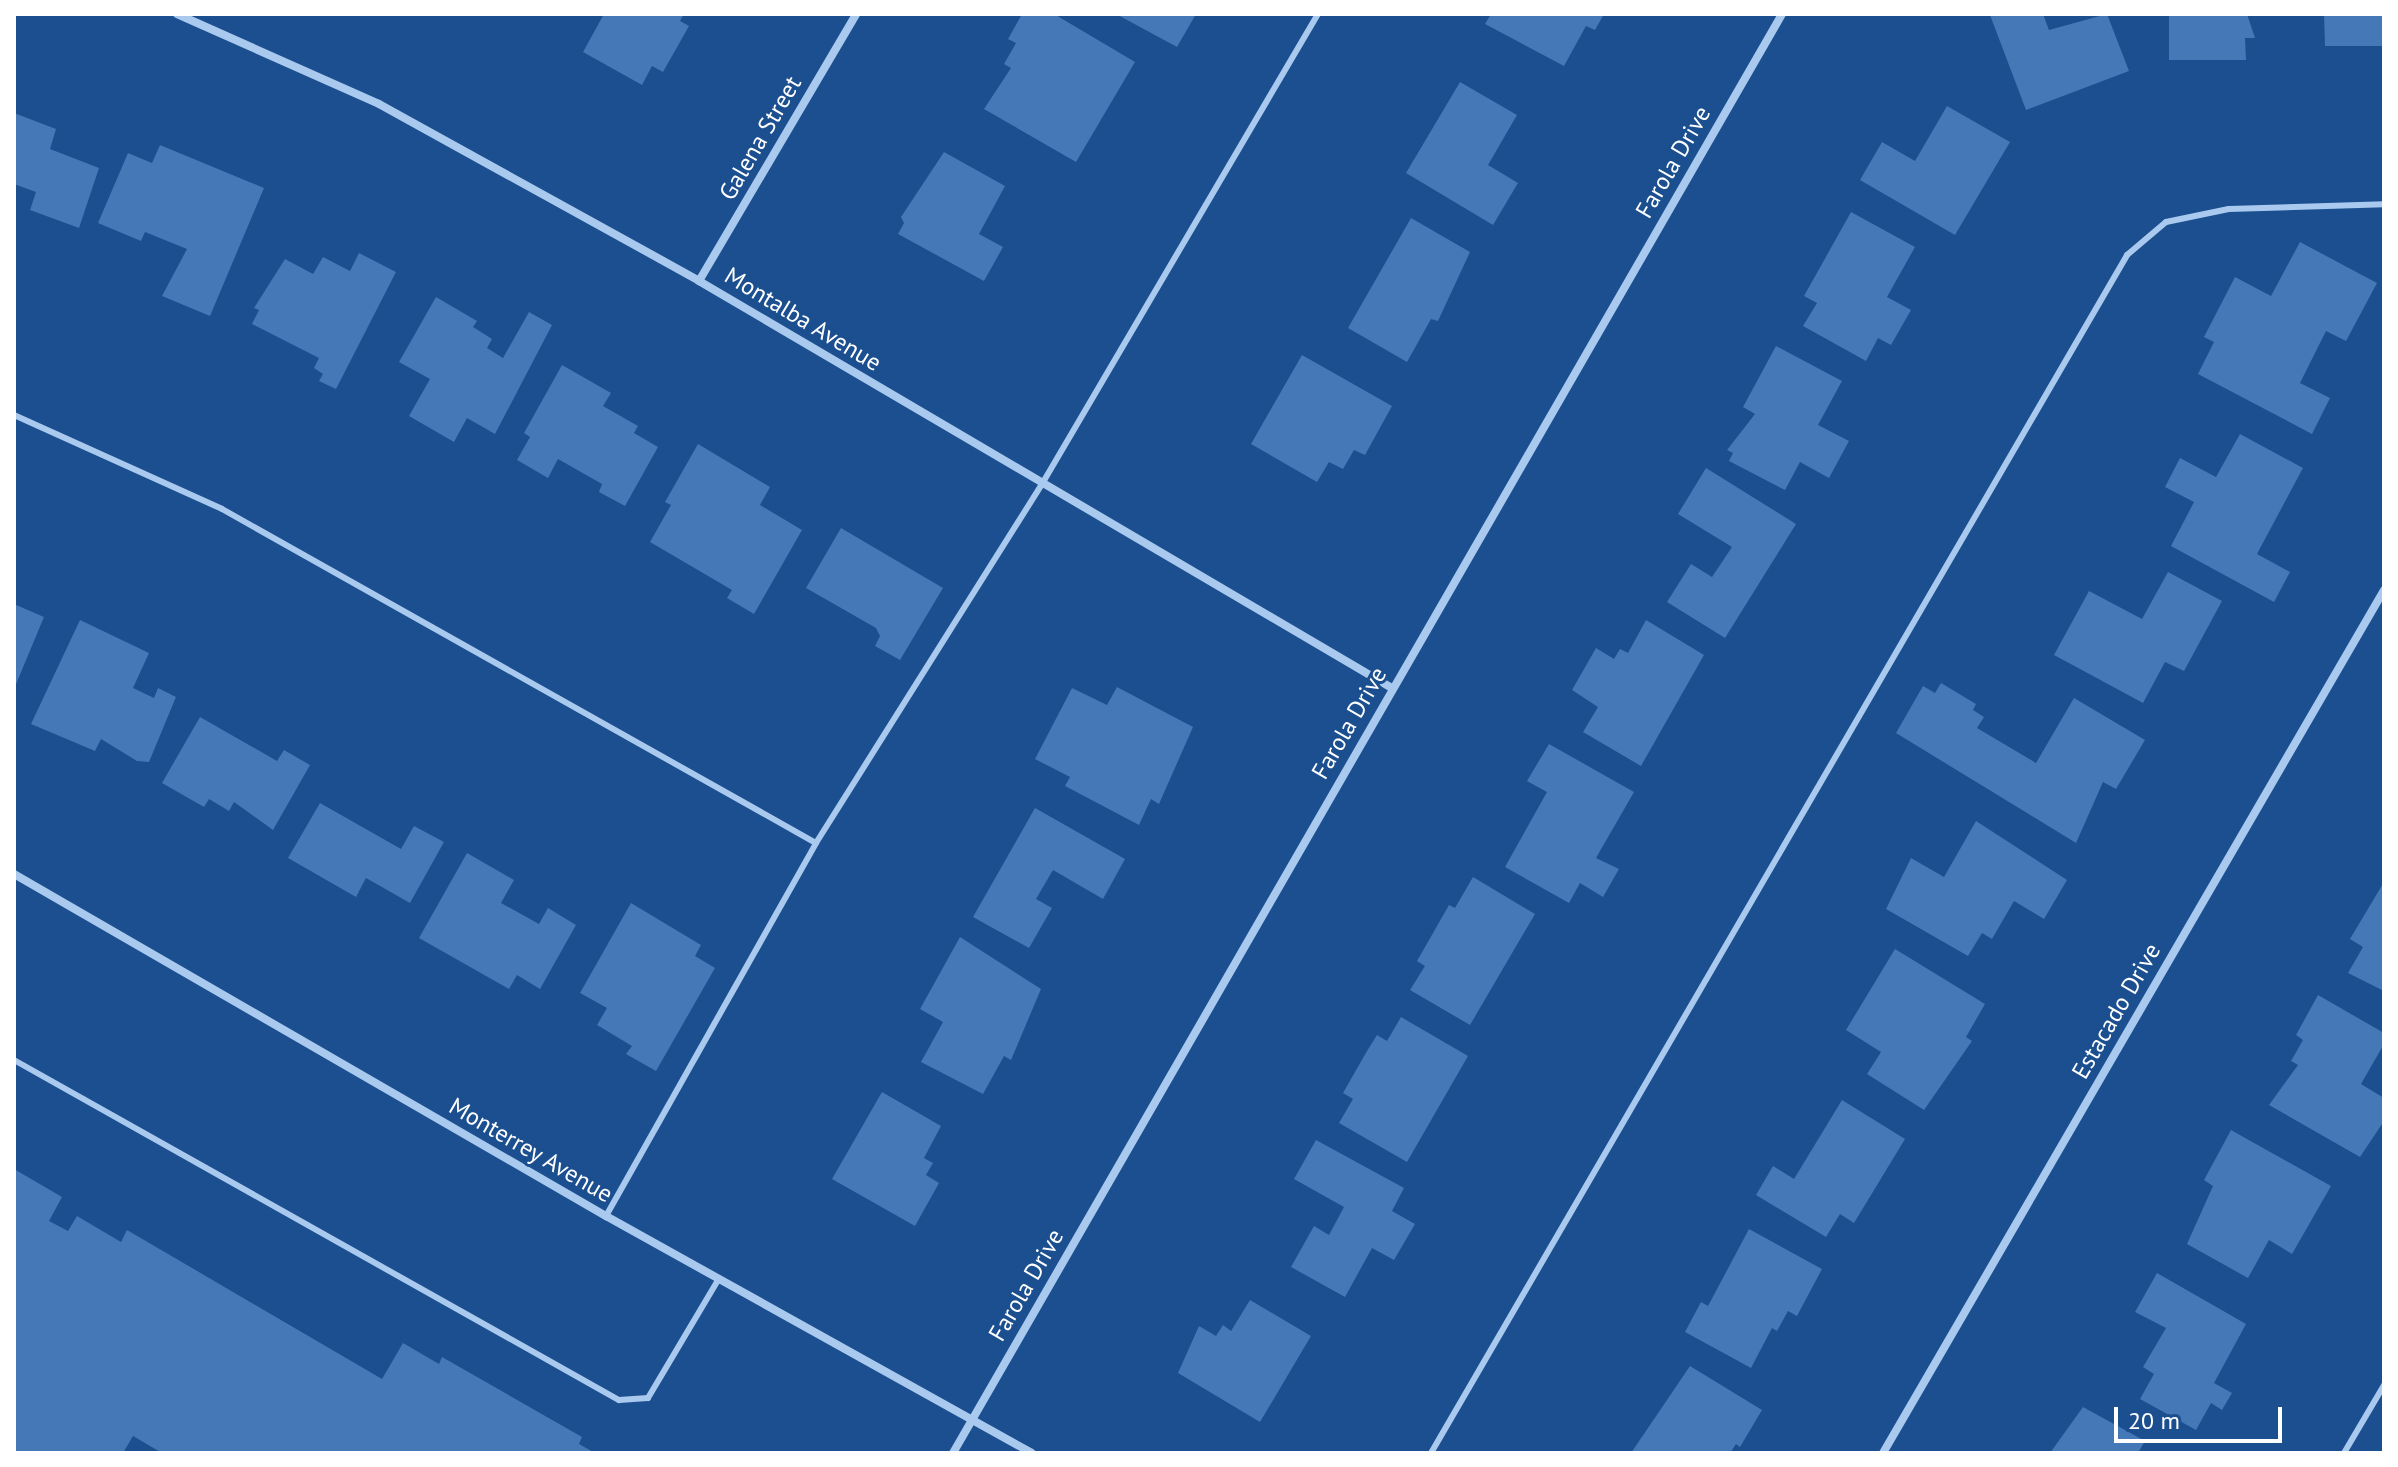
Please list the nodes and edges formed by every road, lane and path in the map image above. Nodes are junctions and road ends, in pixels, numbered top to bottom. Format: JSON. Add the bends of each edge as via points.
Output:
{"nodes":[{"id":1,"x":177,"y":14,"type":"edge"},
{"id":2,"x":856,"y":14,"type":"edge"},
{"id":3,"x":1318,"y":14,"type":"edge"},
{"id":4,"x":1782,"y":14,"type":"edge"},
{"id":5,"x":2384,"y":204,"type":"edge"},
{"id":6,"x":699,"y":281,"type":"junction"},
{"id":7,"x":14,"y":415,"type":"edge"},
{"id":8,"x":1042,"y":484,"type":"junction"},
{"id":9,"x":2384,"y":590,"type":"edge"},
{"id":10,"x":1392,"y":688,"type":"junction"},
{"id":11,"x":816,"y":843,"type":"junction"},
{"id":12,"x":14,"y":874,"type":"edge"},
{"id":13,"x":14,"y":1060,"type":"edge"},
{"id":14,"x":606,"y":1216,"type":"junction"},
{"id":15,"x":718,"y":1280,"type":"junction"},
{"id":16,"x":2384,"y":1385,"type":"edge"},
{"id":17,"x":973,"y":1419,"type":"junction"},
{"id":18,"x":953,"y":1453,"type":"edge"},
{"id":19,"x":1032,"y":1453,"type":"edge"},
{"id":20,"x":1431,"y":1453,"type":"edge"},
{"id":21,"x":1883,"y":1453,"type":"edge"},
{"id":22,"x":2344,"y":1453,"type":"edge"}],
"edges":[{"from":1,"to":6,"type":"street","name":"Montalba Avenue","via":[[379,104]]},
{"from":2,"to":6,"type":"street","name":"Galena Street"},
{"from":3,"to":8,"type":"lane"},
{"from":4,"to":10,"type":"street","name":"Farola Drive"},
{"from":5,"to":20,"type":"lane","via":[[2229,209],[2166,222],[2127,255]]},
{"from":6,"to":8,"type":"street","name":"Montalba Avenue"},
{"from":7,"to":11,"type":"lane","via":[[222,509]]},
{"from":8,"to":10,"type":"street","name":"Montalba Avenue"},
{"from":8,"to":11,"type":"lane"},
{"from":9,"to":21,"type":"street","name":"Estacado Drive"},
{"from":10,"to":17,"type":"street","name":"Farola Drive"},
{"from":11,"to":14,"type":"lane"},
{"from":12,"to":14,"type":"street","name":"Monterrey Avenue"},
{"from":13,"to":15,"type":"lane","via":[[619,1400],[648,1398]]},
{"from":14,"to":15,"type":"street","name":"Monterrey Avenue"},
{"from":15,"to":17,"type":"street","name":"Monterrey Avenue"},
{"from":16,"to":22,"type":"lane"},
{"from":17,"to":18,"type":"street","name":"Farola Drive"},
{"from":17,"to":19,"type":"street","name":"Monterrey Avenue"}]}
